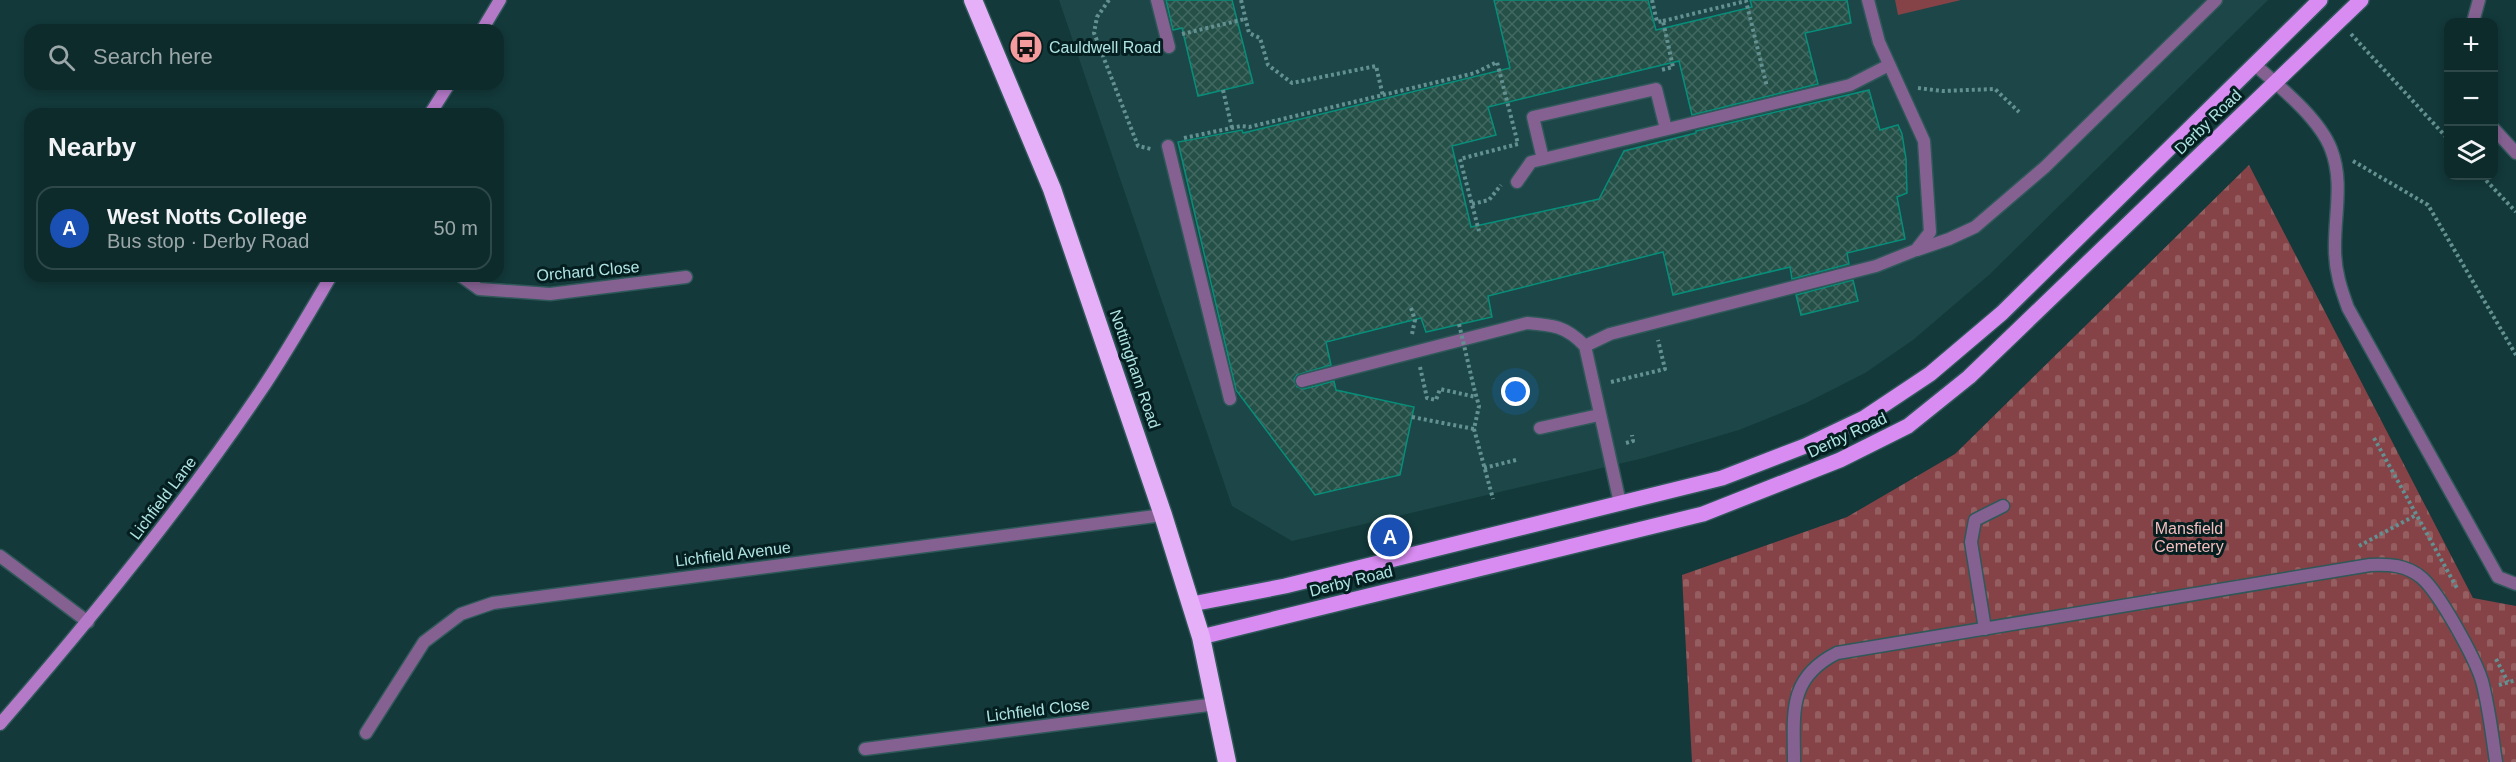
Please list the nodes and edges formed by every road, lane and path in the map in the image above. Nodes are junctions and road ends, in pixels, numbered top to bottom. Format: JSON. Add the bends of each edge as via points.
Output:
{"nodes":[{"id":1,"x":500,"y":0,"type":"edge"},
{"id":2,"x":974,"y":0,"type":"edge"},
{"id":3,"x":1108,"y":0,"type":"edge"},
{"id":4,"x":1157,"y":0,"type":"edge"},
{"id":5,"x":1241,"y":0,"type":"edge"},
{"id":6,"x":1652,"y":0,"type":"edge"},
{"id":7,"x":1868,"y":0,"type":"edge"},
{"id":8,"x":2216,"y":0,"type":"edge"},
{"id":9,"x":2320,"y":0,"type":"edge"},
{"id":10,"x":2361,"y":0,"type":"edge"},
{"id":11,"x":2479,"y":0,"type":"edge"},
{"id":12,"x":2474,"y":18,"type":"edge"},
{"id":13,"x":1245,"y":19,"type":"junction"},
{"id":14,"x":1663,"y":21,"type":"junction"},
{"id":15,"x":2339,"y":21,"type":"junction"},
{"id":16,"x":486,"y":24,"type":"edge"},
{"id":17,"x":1168,"y":42,"type":"joint"},
{"id":18,"x":2254,"y":64,"type":"junction"},
{"id":19,"x":1889,"y":65,"type":"junction"},
{"id":20,"x":1651,"y":73,"type":"dead end"},
{"id":21,"x":2275,"y":83,"type":"junction"},
{"id":22,"x":1911,"y":87,"type":"dead end"},
{"id":23,"x":445,"y":90,"type":"edge"},
{"id":24,"x":1223,"y":90,"type":"dead end"},
{"id":25,"x":1768,"y":91,"type":"dead end"},
{"id":26,"x":1383,"y":96,"type":"junction"},
{"id":27,"x":1519,"y":104,"type":"dead end"},
{"id":28,"x":1508,"y":107,"type":"junction"},
{"id":29,"x":434,"y":108,"type":"edge"},
{"id":30,"x":2019,"y":112,"type":"dead end"},
{"id":31,"x":1232,"y":128,"type":"junction"},
{"id":32,"x":1665,"y":129,"type":"junction"},
{"id":33,"x":2498,"y":134,"type":"edge"},
{"id":34,"x":2444,"y":135,"type":"edge"},
{"id":35,"x":1168,"y":146,"type":"junction"},
{"id":36,"x":2331,"y":149,"type":"junction"},
{"id":37,"x":2516,"y":153,"type":"edge"},
{"id":38,"x":1544,"y":159,"type":"junction"},
{"id":39,"x":2486,"y":180,"type":"edge"},
{"id":40,"x":1517,"y":182,"type":"dead end"},
{"id":41,"x":1486,"y":201,"type":"dead end"},
{"id":42,"x":1472,"y":204,"type":"junction"},
{"id":43,"x":2516,"y":212,"type":"edge"},
{"id":44,"x":1479,"y":231,"type":"dead end"},
{"id":45,"x":1916,"y":250,"type":"junction"},
{"id":46,"x":686,"y":277,"type":"dead end"},
{"id":47,"x":327,"y":282,"type":"edge"},
{"id":48,"x":470,"y":282,"type":"edge"},
{"id":49,"x":1411,"y":308,"type":"dead end"},
{"id":50,"x":1459,"y":324,"type":"dead end"},
{"id":51,"x":1657,"y":332,"type":"dead end"},
{"id":52,"x":1413,"y":342,"type":"dead end"},
{"id":53,"x":1585,"y":346,"type":"junction"},
{"id":54,"x":2516,"y":355,"type":"edge"},
{"id":55,"x":1421,"y":373,"type":"dead end"},
{"id":56,"x":1302,"y":381,"type":"dead end"},
{"id":57,"x":1593,"y":386,"type":"junction"},
{"id":58,"x":1476,"y":397,"type":"junction"},
{"id":59,"x":1230,"y":399,"type":"dead end"},
{"id":60,"x":1599,"y":415,"type":"junction"},
{"id":61,"x":1412,"y":417,"type":"dead end"},
{"id":62,"x":1540,"y":428,"type":"dead end"},
{"id":63,"x":1474,"y":429,"type":"junction"},
{"id":64,"x":1632,"y":435,"type":"dead end"},
{"id":65,"x":2374,"y":438,"type":"dead end"},
{"id":66,"x":1619,"y":444,"type":"dead end"},
{"id":67,"x":1516,"y":460,"type":"dead end"},
{"id":68,"x":1484,"y":468,"type":"junction"},
{"id":69,"x":1493,"y":499,"type":"dead end"},
{"id":70,"x":1620,"y":503,"type":"junction"},
{"id":71,"x":2003,"y":506,"type":"dead end"},
{"id":72,"x":1163,"y":515,"type":"junction"},
{"id":73,"x":2416,"y":515,"type":"junction"},
{"id":74,"x":0,"y":556,"type":"edge"},
{"id":75,"x":2366,"y":566,"type":"junction"},
{"id":76,"x":2516,"y":584,"type":"edge"},
{"id":77,"x":2461,"y":597,"type":"dead end"},
{"id":78,"x":1192,"y":604,"type":"junction"},
{"id":79,"x":88,"y":622,"type":"junction"},
{"id":80,"x":1985,"y":629,"type":"junction"},
{"id":81,"x":1201,"y":637,"type":"junction"},
{"id":82,"x":2493,"y":655,"type":"dead end"},
{"id":83,"x":2508,"y":682,"type":"dead end"},
{"id":84,"x":1216,"y":704,"type":"junction"},
{"id":85,"x":0,"y":724,"type":"edge"},
{"id":86,"x":366,"y":733,"type":"dead end"},
{"id":87,"x":865,"y":748,"type":"dead end"},
{"id":88,"x":1227,"y":762,"type":"edge"},
{"id":89,"x":1794,"y":762,"type":"edge"},
{"id":90,"x":2496,"y":762,"type":"edge"}],
"edges":[{"from":1,"to":16,"type":"street"},
{"from":2,"to":72,"type":"highway","name":"Nottingham Road","via":[[1052,189]]},
{"from":3,"to":35,"type":"path","via":[[1097,17],[1094,33],[1137,146],[1148,150]]},
{"from":4,"to":17,"type":"street"},
{"from":5,"to":13,"type":"path"},
{"from":6,"to":14,"type":"path","via":[[1657,22]]},
{"from":7,"to":19,"type":"street"},
{"from":8,"to":45,"type":"street","via":[[2045,167],[1975,227]]},
{"from":9,"to":18,"type":"main road","name":"Derby Road"},
{"from":10,"to":15,"type":"main road","name":"Derby Road"},
{"from":11,"to":12,"type":"street"},
{"from":13,"to":17,"type":"path"},
{"from":13,"to":26,"type":"path","via":[[1250,33],[1260,38],[1268,65],[1292,83],[1376,66]]},
{"from":14,"to":20,"type":"path","via":[[1673,67]]},
{"from":14,"to":25,"type":"path","via":[[1746,1]]},
{"from":15,"to":21,"type":"main road","name":"Derby Road"},
{"from":15,"to":34,"type":"path"},
{"from":18,"to":21,"type":"street"},
{"from":18,"to":70,"type":"main road","name":"Derby Road","via":[[2002,313],[1930,374],[1864,418],[1805,446],[1722,478]]},
{"from":19,"to":32,"type":"street","via":[[1850,85]]},
{"from":19,"to":45,"type":"street","via":[[1924,141],[1930,232]]},
{"from":21,"to":36,"type":"street","via":[[2314,122]]},
{"from":21,"to":81,"type":"main road","name":"Derby Road","via":[[1968,377],[1908,426],[1840,460],[1703,514]]},
{"from":22,"to":30,"type":"path","via":[[1942,91],[1995,89]]},
{"from":23,"to":29,"type":"street"},
{"from":24,"to":31,"type":"path"},
{"from":26,"to":28,"type":"path","via":[[1475,73],[1497,62]]},
{"from":26,"to":31,"type":"path"},
{"from":27,"to":28,"type":"path"},
{"from":28,"to":42,"type":"path","via":[[1518,144],[1460,159]]},
{"from":31,"to":35,"type":"path","via":[[1176,140]]},
{"from":32,"to":38,"type":"street"},
{"from":32,"to":38,"type":"street","via":[[1656,89],[1533,117]]},
{"from":33,"to":37,"type":"street"},
{"from":35,"to":59,"type":"street"},
{"from":36,"to":54,"type":"path","via":[[2428,205]]},
{"from":36,"to":76,"type":"street","via":[[2338,185],[2338,279],[2348,308],[2498,577]]},
{"from":38,"to":40,"type":"street","via":[[1531,162]]},
{"from":39,"to":43,"type":"path"},
{"from":41,"to":42,"type":"path"},
{"from":42,"to":44,"type":"path"},
{"from":45,"to":53,"type":"street","via":[[1876,266],[1610,334]]},
{"from":46,"to":48,"type":"street","name":"Orchard Close","via":[[550,294],[479,288]]},
{"from":47,"to":79,"type":"street","name":"Lichfield Lane","via":[[261,391]]},
{"from":49,"to":52,"type":"path","via":[[1415,320]]},
{"from":50,"to":58,"type":"path","bridge":true},
{"from":51,"to":57,"type":"path","via":[[1665,369]]},
{"from":53,"to":56,"type":"street","via":[[1571,332],[1550,324],[1527,323]]},
{"from":53,"to":57,"type":"street"},
{"from":55,"to":58,"type":"path","via":[[1427,398],[1437,400],[1440,389]]},
{"from":57,"to":60,"type":"street"},
{"from":58,"to":63,"type":"path","via":[[1479,406]]},
{"from":60,"to":62,"type":"street"},
{"from":60,"to":70,"type":"street"},
{"from":61,"to":63,"type":"path"},
{"from":63,"to":68,"type":"path"},
{"from":64,"to":66,"type":"path","via":[[1633,441]]},
{"from":65,"to":73,"type":"path"},
{"from":67,"to":68,"type":"path"},
{"from":68,"to":69,"type":"path"},
{"from":70,"to":78,"type":"main road","name":"Derby Road","via":[[1285,586]]},
{"from":71,"to":80,"type":"street","via":[[1974,520],[1971,542]]},
{"from":72,"to":78,"type":"highway","name":"Nottingham Road"},
{"from":72,"to":86,"type":"street","name":"Lichfield Avenue","via":[[492,603],[460,614],[424,642]]},
{"from":73,"to":75,"type":"path","via":[[2359,546]]},
{"from":73,"to":77,"type":"path"},
{"from":74,"to":79,"type":"street"},
{"from":75,"to":80,"type":"street"},
{"from":75,"to":90,"type":"street","via":[[2390,564],[2405,568],[2422,579],[2436,596],[2482,682]]},
{"from":78,"to":81,"type":"highway","name":"Nottingham Road"},
{"from":79,"to":85,"type":"street","name":"Lichfield Lane"},
{"from":80,"to":89,"type":"street","via":[[1837,653],[1820,661],[1807,675],[1794,704]]},
{"from":81,"to":84,"type":"highway","name":"Nottingham Road"},
{"from":82,"to":83,"type":"path"},
{"from":84,"to":87,"type":"street","name":"Lichfield Close"},
{"from":84,"to":88,"type":"highway","name":"Nottingham Road"}]}
